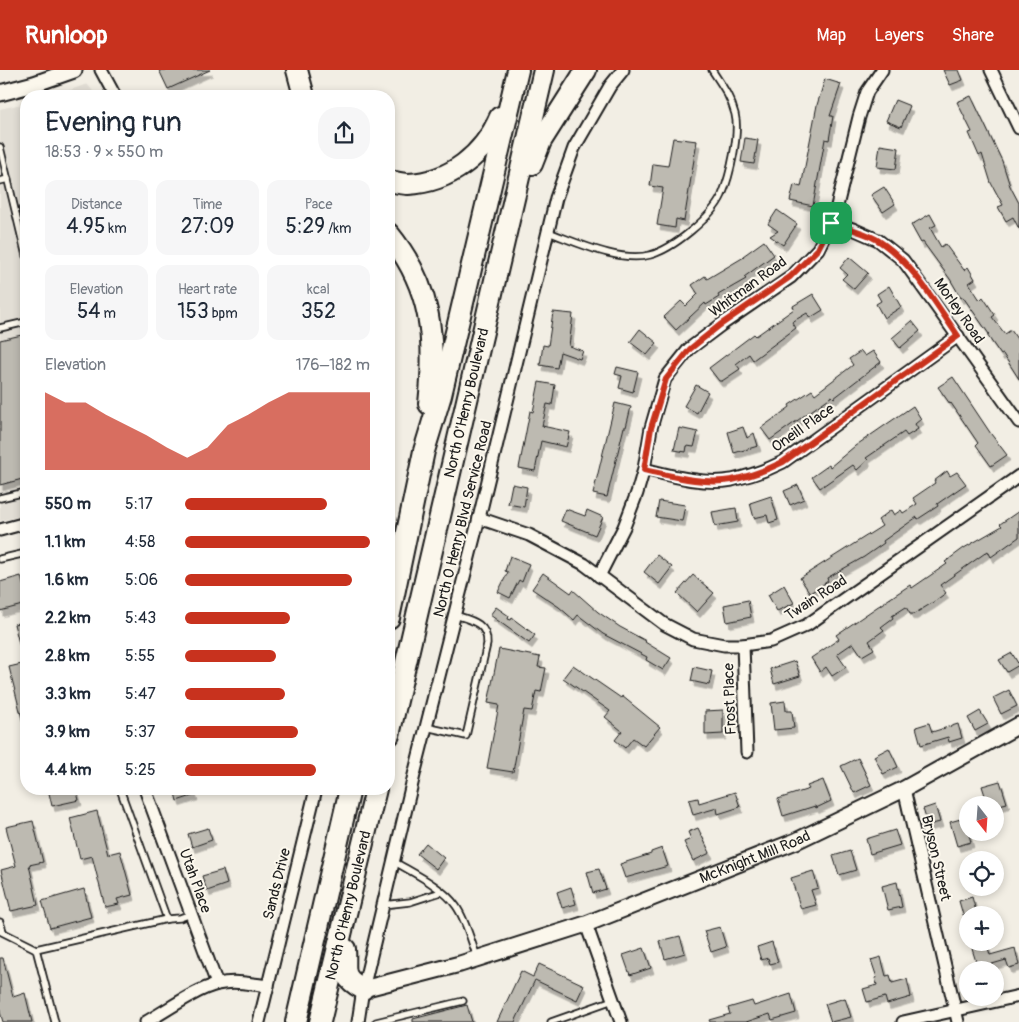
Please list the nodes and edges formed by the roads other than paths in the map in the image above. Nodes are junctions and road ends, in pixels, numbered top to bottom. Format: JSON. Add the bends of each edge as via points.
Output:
{"nodes":[{"id":1,"x":74,"y":70,"type":"edge"},
{"id":2,"x":101,"y":70,"type":"edge"},
{"id":3,"x":297,"y":70,"type":"edge"},
{"id":4,"x":306,"y":70,"type":"edge"},
{"id":5,"x":514,"y":70,"type":"edge"},
{"id":6,"x":518,"y":70,"type":"edge"},
{"id":7,"x":544,"y":70,"type":"edge"},
{"id":8,"x":586,"y":70,"type":"edge"},
{"id":9,"x":624,"y":70,"type":"edge"},
{"id":10,"x":712,"y":70,"type":"edge"},
{"id":11,"x":882,"y":70,"type":"edge"},
{"id":12,"x":991,"y":70,"type":"edge"},
{"id":13,"x":112,"y":90,"type":"edge"},
{"id":14,"x":302,"y":90,"type":"edge"},
{"id":15,"x":311,"y":90,"type":"edge"},
{"id":16,"x":0,"y":93,"type":"edge"},
{"id":17,"x":1019,"y":128,"type":"edge"},
{"id":18,"x":0,"y":147,"type":"edge"},
{"id":19,"x":8,"y":179,"type":"junction"},
{"id":20,"x":0,"y":181,"type":"edge"},
{"id":21,"x":395,"y":182,"type":"edge"},
{"id":22,"x":510,"y":222,"type":"junction"},
{"id":23,"x":831,"y":223,"type":"junction"},
{"id":24,"x":20,"y":230,"type":"edge"},
{"id":25,"x":548,"y":232,"type":"junction"},
{"id":26,"x":395,"y":243,"type":"edge"},
{"id":27,"x":20,"y":323,"type":"edge"},
{"id":28,"x":0,"y":328,"type":"edge"},
{"id":29,"x":958,"y":336,"type":"junction"},
{"id":30,"x":1019,"y":422,"type":"edge"},
{"id":31,"x":424,"y":451,"type":"junction"},
{"id":32,"x":644,"y":470,"type":"junction"},
{"id":33,"x":1019,"y":476,"type":"edge"},
{"id":34,"x":20,"y":493,"type":"edge"},
{"id":35,"x":0,"y":498,"type":"edge"},
{"id":36,"x":479,"y":518,"type":"junction"},
{"id":37,"x":20,"y":525,"type":"edge"},
{"id":38,"x":0,"y":530,"type":"edge"},
{"id":39,"x":20,"y":554,"type":"edge"},
{"id":40,"x":0,"y":559,"type":"edge"},
{"id":41,"x":599,"y":576,"type":"junction"},
{"id":42,"x":395,"y":589,"type":"edge"},
{"id":43,"x":455,"y":615,"type":"junction"},
{"id":44,"x":743,"y":645,"type":"junction"},
{"id":45,"x":395,"y":710,"type":"edge"},
{"id":46,"x":1019,"y":725,"type":"edge"},
{"id":47,"x":426,"y":727,"type":"junction"},
{"id":48,"x":747,"y":752,"type":"dead end"},
{"id":49,"x":904,"y":789,"type":"junction"},
{"id":50,"x":122,"y":795,"type":"edge"},
{"id":51,"x":148,"y":795,"type":"edge"},
{"id":52,"x":315,"y":795,"type":"edge"},
{"id":53,"x":349,"y":795,"type":"edge"},
{"id":54,"x":375,"y":795,"type":"edge"},
{"id":55,"x":393,"y":861,"type":"junction"},
{"id":56,"x":441,"y":892,"type":"junction"},
{"id":57,"x":383,"y":905,"type":"junction"},
{"id":58,"x":191,"y":914,"type":"junction"},
{"id":59,"x":167,"y":919,"type":"junction"},
{"id":60,"x":0,"y":922,"type":"edge"},
{"id":61,"x":586,"y":924,"type":"junction"},
{"id":62,"x":1,"y":931,"type":"edge"},
{"id":63,"x":343,"y":932,"type":"junction"},
{"id":64,"x":36,"y":949,"type":"junction"},
{"id":65,"x":478,"y":959,"type":"junction"},
{"id":66,"x":217,"y":984,"type":"junction"},
{"id":67,"x":268,"y":986,"type":"junction"},
{"id":68,"x":363,"y":989,"type":"junction"},
{"id":69,"x":1019,"y":996,"type":"edge"},
{"id":70,"x":613,"y":1000,"type":"junction"},
{"id":71,"x":463,"y":1001,"type":"dead end"},
{"id":72,"x":955,"y":1010,"type":"junction"},
{"id":73,"x":321,"y":1015,"type":"edge"},
{"id":74,"x":55,"y":1022,"type":"edge"},
{"id":75,"x":146,"y":1022,"type":"edge"},
{"id":76,"x":259,"y":1022,"type":"edge"},
{"id":77,"x":296,"y":1022,"type":"edge"},
{"id":78,"x":361,"y":1022,"type":"edge"},
{"id":79,"x":376,"y":1022,"type":"edge"},
{"id":80,"x":551,"y":1022,"type":"edge"},
{"id":81,"x":621,"y":1022,"type":"edge"},
{"id":82,"x":903,"y":1022,"type":"edge"},
{"id":83,"x":958,"y":1022,"type":"edge"}],
"edges":[{"from":1,"to":16,"type":"street"},
{"from":2,"to":13,"type":"street"},
{"from":3,"to":14,"type":"highway"},
{"from":4,"to":15,"type":"highway"},
{"from":5,"to":21,"type":"highway","via":[[495,129],[482,148],[462,167],[439,178],[407,184]]},
{"from":6,"to":31,"type":"highway","name":"North O'Henry Boulevard","via":[[458,328]]},
{"from":7,"to":22,"type":"highway","name":"North O'Henry Boulevard"},
{"from":8,"to":22,"type":"highway","via":[[541,142]]},
{"from":9,"to":25,"type":"street","name":"North O Henry Blvd Service Road","via":[[610,86],[574,148]]},
{"from":10,"to":25,"type":"lane","via":[[727,92],[735,115],[735,149],[722,196],[704,219],[678,242],[650,255],[632,257],[606,252]]},
{"from":11,"to":23,"type":"street","name":"Whitman Road","via":[[867,92]]},
{"from":12,"to":17,"type":"street"},
{"from":18,"to":19,"type":"lane"},
{"from":19,"to":20,"type":"lane"},
{"from":19,"to":24,"type":"lane"},
{"from":22,"to":45,"type":"highway","name":"North O'Henry Boulevard"},
{"from":23,"to":29,"type":"street","name":"Morley Road","via":[[878,240],[903,260]]},
{"from":23,"to":32,"type":"street","name":"Whitman Road","via":[[818,249],[790,277],[690,349],[666,379],[651,428]]},
{"from":25,"to":36,"type":"street","name":"North O Henry Blvd Service Road"},
{"from":26,"to":31,"type":"highway","via":[[421,288],[430,320],[431,386]]},
{"from":27,"to":28,"type":"lane"},
{"from":29,"to":30,"type":"street","name":"Morley Road"},
{"from":29,"to":32,"type":"street","name":"Oneill Place","via":[[783,462],[759,473],[730,480],[700,481]]},
{"from":31,"to":42,"type":"highway","name":"North O'Henry Boulevard"},
{"from":32,"to":41,"type":"street","name":"Whitman Road","via":[[624,527]]},
{"from":33,"to":44,"type":"street","name":"Twain Road","via":[[807,625],[772,642]]},
{"from":34,"to":35,"type":"lane"},
{"from":36,"to":41,"type":"street","name":"Twain Road","via":[[529,535],[584,564]]},
{"from":36,"to":43,"type":"street","name":"North O Henry Blvd Service Road"},
{"from":37,"to":38,"type":"street"},
{"from":39,"to":40,"type":"lane"},
{"from":41,"to":44,"type":"street","name":"Twain Road","via":[[664,624],[693,639]]},
{"from":43,"to":47,"type":"street","name":"North O Henry Blvd Service Road"},
{"from":43,"to":47,"type":"lane","via":[[481,625],[488,635],[466,736]]},
{"from":44,"to":48,"type":"street","name":"Frost Place"},
{"from":46,"to":49,"type":"street","name":"McKnight Mill Road"},
{"from":47,"to":55,"type":"street","name":"North O Henry Blvd Service Road"},
{"from":49,"to":61,"type":"street","name":"McKnight Mill Road","via":[[796,841]]},
{"from":49,"to":72,"type":"street","name":"Bryson Street"},
{"from":50,"to":59,"type":"lane"},
{"from":51,"to":58,"type":"street","name":"Utah Place"},
{"from":52,"to":67,"type":"street","name":"Sands Drive"},
{"from":53,"to":77,"type":"highway","name":"North O'Henry Boulevard"},
{"from":54,"to":63,"type":"highway","name":"North O'Henry Boulevard"},
{"from":55,"to":56,"type":"lane"},
{"from":55,"to":57,"type":"street","name":"North O Henry Blvd Service Road"},
{"from":56,"to":57,"type":"lane","via":[[410,902]]},
{"from":56,"to":65,"type":"lane","via":[[457,907]]},
{"from":57,"to":68,"type":"street","name":"North O Henry Blvd Service Road"},
{"from":58,"to":59,"type":"lane"},
{"from":58,"to":66,"type":"street","name":"Utah Place"},
{"from":59,"to":64,"type":"lane"},
{"from":60,"to":62,"type":"lane"},
{"from":61,"to":65,"type":"street","name":"McKnight Mill Road"},
{"from":61,"to":70,"type":"street"},
{"from":62,"to":64,"type":"lane"},
{"from":63,"to":68,"type":"highway","via":[[346,974]]},
{"from":63,"to":73,"type":"highway","name":"North O'Henry Boulevard"},
{"from":64,"to":74,"type":"lane"},
{"from":65,"to":68,"type":"street","name":"McKnight Mill Road"},
{"from":66,"to":67,"type":"street","via":[[233,982]]},
{"from":66,"to":75,"type":"street"},
{"from":67,"to":76,"type":"street","name":"Sands Drive"},
{"from":68,"to":73,"type":"highway","via":[[338,994]]},
{"from":68,"to":78,"type":"street"},
{"from":69,"to":72,"type":"street"},
{"from":70,"to":80,"type":"lane"},
{"from":70,"to":81,"type":"street"},
{"from":71,"to":79,"type":"lane"},
{"from":72,"to":82,"type":"street"},
{"from":72,"to":83,"type":"street","name":"Bryson Street"}]}
